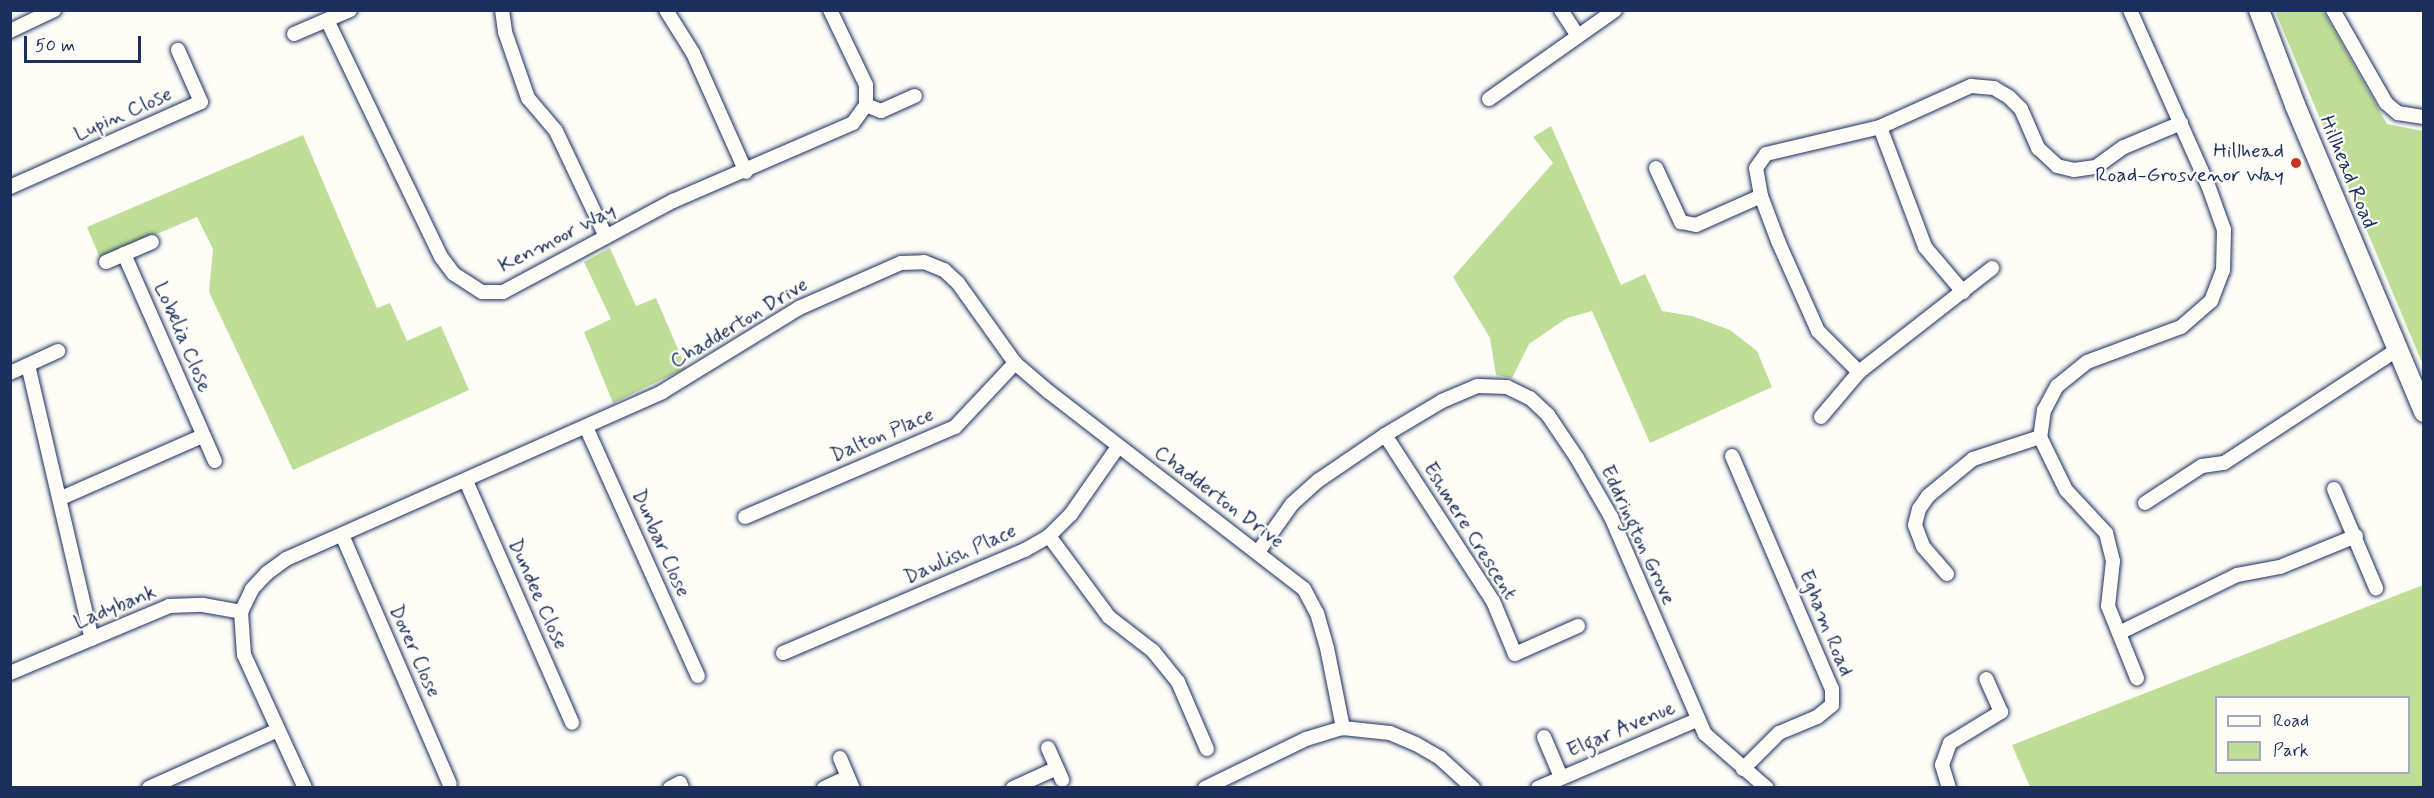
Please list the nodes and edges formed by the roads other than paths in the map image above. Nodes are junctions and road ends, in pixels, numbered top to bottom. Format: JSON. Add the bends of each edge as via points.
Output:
{"nodes":[{"id":1,"x":54,"y":10,"type":"edge"},
{"id":2,"x":350,"y":10,"type":"edge"},
{"id":3,"x":502,"y":10,"type":"edge"},
{"id":4,"x":666,"y":10,"type":"edge"},
{"id":5,"x":831,"y":10,"type":"edge"},
{"id":6,"x":1561,"y":10,"type":"edge"},
{"id":7,"x":1615,"y":10,"type":"edge"},
{"id":8,"x":2130,"y":10,"type":"edge"},
{"id":9,"x":2259,"y":10,"type":"edge"},
{"id":10,"x":2333,"y":10,"type":"edge"},
{"id":11,"x":327,"y":20,"type":"junction"},
{"id":12,"x":10,"y":31,"type":"edge"},
{"id":13,"x":294,"y":34,"type":"dead end"},
{"id":14,"x":1578,"y":36,"type":"junction"},
{"id":15,"x":178,"y":50,"type":"dead end"},
{"id":16,"x":915,"y":96,"type":"dead end"},
{"id":17,"x":1489,"y":99,"type":"dead end"},
{"id":18,"x":866,"y":105,"type":"junction"},
{"id":19,"x":2424,"y":117,"type":"edge"},
{"id":20,"x":2181,"y":123,"type":"junction"},
{"id":21,"x":1880,"y":127,"type":"junction"},
{"id":22,"x":1656,"y":168,"type":"dead end"},
{"id":23,"x":746,"y":172,"type":"junction"},
{"id":24,"x":10,"y":188,"type":"edge"},
{"id":25,"x":1761,"y":196,"type":"junction"},
{"id":26,"x":606,"y":237,"type":"junction"},
{"id":27,"x":152,"y":242,"type":"dead end"},
{"id":28,"x":124,"y":254,"type":"junction"},
{"id":29,"x":106,"y":262,"type":"dead end"},
{"id":30,"x":1992,"y":268,"type":"dead end"},
{"id":31,"x":1964,"y":292,"type":"junction"},
{"id":32,"x":2397,"y":350,"type":"junction"},
{"id":33,"x":58,"y":351,"type":"dead end"},
{"id":34,"x":1015,"y":363,"type":"junction"},
{"id":35,"x":28,"y":365,"type":"junction"},
{"id":36,"x":1859,"y":372,"type":"junction"},
{"id":37,"x":10,"y":373,"type":"edge"},
{"id":38,"x":2424,"y":412,"type":"edge"},
{"id":39,"x":1821,"y":417,"type":"dead end"},
{"id":40,"x":586,"y":427,"type":"junction"},
{"id":41,"x":2424,"y":427,"type":"edge"},
{"id":42,"x":202,"y":435,"type":"junction"},
{"id":43,"x":1385,"y":435,"type":"junction"},
{"id":44,"x":2040,"y":437,"type":"junction"},
{"id":45,"x":1118,"y":447,"type":"junction"},
{"id":46,"x":1732,"y":456,"type":"dead end"},
{"id":47,"x":215,"y":460,"type":"dead end"},
{"id":48,"x":466,"y":482,"type":"junction"},
{"id":49,"x":2334,"y":489,"type":"dead end"},
{"id":50,"x":60,"y":498,"type":"junction"},
{"id":51,"x":2145,"y":503,"type":"dead end"},
{"id":52,"x":745,"y":517,"type":"dead end"},
{"id":53,"x":342,"y":535,"type":"junction"},
{"id":54,"x":1049,"y":536,"type":"junction"},
{"id":55,"x":2356,"y":536,"type":"junction"},
{"id":56,"x":1258,"y":552,"type":"junction"},
{"id":57,"x":1947,"y":574,"type":"dead end"},
{"id":58,"x":2376,"y":588,"type":"dead end"},
{"id":59,"x":241,"y":612,"type":"junction"},
{"id":60,"x":1578,"y":626,"type":"dead end"},
{"id":61,"x":2119,"y":633,"type":"junction"},
{"id":62,"x":92,"y":639,"type":"junction"},
{"id":63,"x":783,"y":653,"type":"dead end"},
{"id":64,"x":10,"y":673,"type":"edge"},
{"id":65,"x":698,"y":676,"type":"dead end"},
{"id":66,"x":2137,"y":678,"type":"dead end"},
{"id":67,"x":1986,"y":679,"type":"dead end"},
{"id":68,"x":1697,"y":720,"type":"junction"},
{"id":69,"x":572,"y":723,"type":"dead end"},
{"id":70,"x":1343,"y":728,"type":"junction"},
{"id":71,"x":278,"y":730,"type":"junction"},
{"id":72,"x":1544,"y":737,"type":"dead end"},
{"id":73,"x":1048,"y":748,"type":"dead end"},
{"id":74,"x":1207,"y":749,"type":"dead end"},
{"id":75,"x":840,"y":758,"type":"dead end"},
{"id":76,"x":1743,"y":769,"type":"junction"},
{"id":77,"x":1561,"y":777,"type":"junction"},
{"id":78,"x":851,"y":782,"type":"edge"},
{"id":79,"x":450,"y":784,"type":"dead end"},
{"id":80,"x":149,"y":788,"type":"edge"},
{"id":81,"x":305,"y":788,"type":"edge"},
{"id":82,"x":670,"y":788,"type":"edge"},
{"id":83,"x":682,"y":788,"type":"edge"},
{"id":84,"x":824,"y":788,"type":"edge"},
{"id":85,"x":1013,"y":788,"type":"edge"},
{"id":86,"x":1205,"y":788,"type":"edge"},
{"id":87,"x":1473,"y":788,"type":"edge"},
{"id":88,"x":1538,"y":788,"type":"edge"},
{"id":89,"x":1767,"y":788,"type":"edge"},
{"id":90,"x":1949,"y":788,"type":"edge"}],
"edges":[{"from":1,"to":12,"type":"street"},
{"from":2,"to":11,"type":"street"},
{"from":3,"to":26,"type":"street","via":[[505,32],[528,98],[556,131]]},
{"from":4,"to":23,"type":"street","via":[[693,53]]},
{"from":5,"to":18,"type":"street","via":[[866,85]]},
{"from":6,"to":14,"type":"street"},
{"from":7,"to":14,"type":"street"},
{"from":8,"to":20,"type":"street"},
{"from":9,"to":32,"type":"street","name":"Hillhead Road"},
{"from":10,"to":19,"type":"street","via":[[2386,103],[2398,112]]},
{"from":11,"to":13,"type":"street"},
{"from":11,"to":26,"type":"street","name":"Kenmoor Way","via":[[419,213],[454,274],[482,292],[503,292]]},
{"from":14,"to":17,"type":"street"},
{"from":15,"to":24,"type":"street","name":"Lupin Close","via":[[201,102]]},
{"from":16,"to":18,"type":"street","via":[[881,111]]},
{"from":18,"to":23,"type":"street","name":"Kenmoor Way","via":[[853,123]]},
{"from":20,"to":21,"type":"street","via":[[2124,147],[2096,167],[2074,170],[2057,166],[2038,148],[2021,109],[1994,88],[1971,86]]},
{"from":20,"to":44,"type":"street","via":[[2224,230],[2223,270],[2211,301],[2181,327],[2087,362],[2057,386],[2044,410]]},
{"from":21,"to":25,"type":"street","via":[[1766,154],[1756,168]]},
{"from":21,"to":31,"type":"street","via":[[1925,247]]},
{"from":22,"to":25,"type":"street","via":[[1681,222],[1696,225]]},
{"from":23,"to":26,"type":"street","name":"Kenmoor Way","via":[[673,201]]},
{"from":25,"to":36,"type":"street","via":[[1818,331]]},
{"from":27,"to":28,"type":"street"},
{"from":28,"to":29,"type":"street"},
{"from":28,"to":42,"type":"street","name":"Lobelia Close"},
{"from":30,"to":31,"type":"street"},
{"from":31,"to":36,"type":"street"},
{"from":32,"to":38,"type":"street","name":"Hillhead Road"},
{"from":32,"to":41,"type":"street","name":"Hillhead Road"},
{"from":32,"to":51,"type":"street","via":[[2224,463],[2202,466]]},
{"from":33,"to":35,"type":"street"},
{"from":34,"to":40,"type":"street","name":"Chadderton Drive","via":[[958,283],[944,270],[924,262],[901,263],[799,308],[705,369]]},
{"from":34,"to":45,"type":"street","name":"Chadderton Drive"},
{"from":34,"to":52,"type":"street","name":"Dalton Place","via":[[955,427]]},
{"from":35,"to":37,"type":"street"},
{"from":35,"to":50,"type":"street"},
{"from":36,"to":39,"type":"street"},
{"from":40,"to":48,"type":"street","name":"Chadderton Drive"},
{"from":40,"to":65,"type":"street","name":"Dunbar Close"},
{"from":42,"to":47,"type":"street","name":"Lobelia Close"},
{"from":42,"to":50,"type":"street"},
{"from":43,"to":56,"type":"street","name":"Eddrington Grove","via":[[1319,480],[1292,504]]},
{"from":43,"to":60,"type":"street","name":"Eshmere Crescent","via":[[1492,602],[1515,654]]},
{"from":43,"to":68,"type":"street","name":"Eddrington Grove","via":[[1442,401],[1478,386],[1507,387],[1530,398],[1548,415],[1611,517]]},
{"from":44,"to":57,"type":"street","via":[[1973,459],[1924,502],[1915,525],[1923,546]]},
{"from":44,"to":61,"type":"street","via":[[2066,490],[2106,533],[2113,561],[2108,606]]},
{"from":45,"to":54,"type":"street","name":"Dawlish Place","via":[[1071,514]]},
{"from":45,"to":56,"type":"street","name":"Chadderton Drive"},
{"from":46,"to":76,"type":"street","name":"Egham Road","via":[[1832,689],[1832,705],[1817,717],[1779,733]]},
{"from":48,"to":53,"type":"street","name":"Chadderton Drive"},
{"from":48,"to":69,"type":"street","name":"Dundee Close"},
{"from":49,"to":55,"type":"street"},
{"from":50,"to":62,"type":"street"},
{"from":53,"to":59,"type":"street","name":"Chadderton Drive","via":[[286,559],[267,573],[252,589]]},
{"from":53,"to":79,"type":"street","name":"Dover Close"},
{"from":54,"to":63,"type":"street","name":"Dawlish Place","via":[[1025,550]]},
{"from":54,"to":74,"type":"street","via":[[1108,617],[1153,651],[1178,682]]},
{"from":55,"to":58,"type":"street"},
{"from":55,"to":61,"type":"street","via":[[2280,567],[2237,575]]},
{"from":56,"to":70,"type":"street","name":"Chadderton Drive","via":[[1304,589],[1317,613]]},
{"from":59,"to":62,"type":"street","name":"Ladybank","via":[[203,605],[169,606]]},
{"from":59,"to":71,"type":"street","via":[[244,655]]},
{"from":61,"to":66,"type":"street"},
{"from":62,"to":64,"type":"street","name":"Ladybank"},
{"from":67,"to":90,"type":"street","via":[[2001,712],[1950,742],[1942,765]]},
{"from":68,"to":76,"type":"street","name":"Eddrington Grove","via":[[1712,743]]},
{"from":68,"to":77,"type":"street","name":"Elgar Avenue"},
{"from":70,"to":86,"type":"street","via":[[1306,739]]},
{"from":70,"to":87,"type":"street","via":[[1390,733],[1416,744],[1440,758]]},
{"from":71,"to":80,"type":"street"},
{"from":71,"to":81,"type":"street"},
{"from":72,"to":77,"type":"street","name":"Elgar Avenue"},
{"from":73,"to":85,"type":"street","via":[[1060,774]]},
{"from":75,"to":78,"type":"street"},
{"from":76,"to":89,"type":"street","name":"Eddrington Grove"},
{"from":77,"to":88,"type":"street","name":"Elgar Avenue"},
{"from":78,"to":84,"type":"street"},
{"from":82,"to":83,"type":"street","via":[[680,783]]}]}
